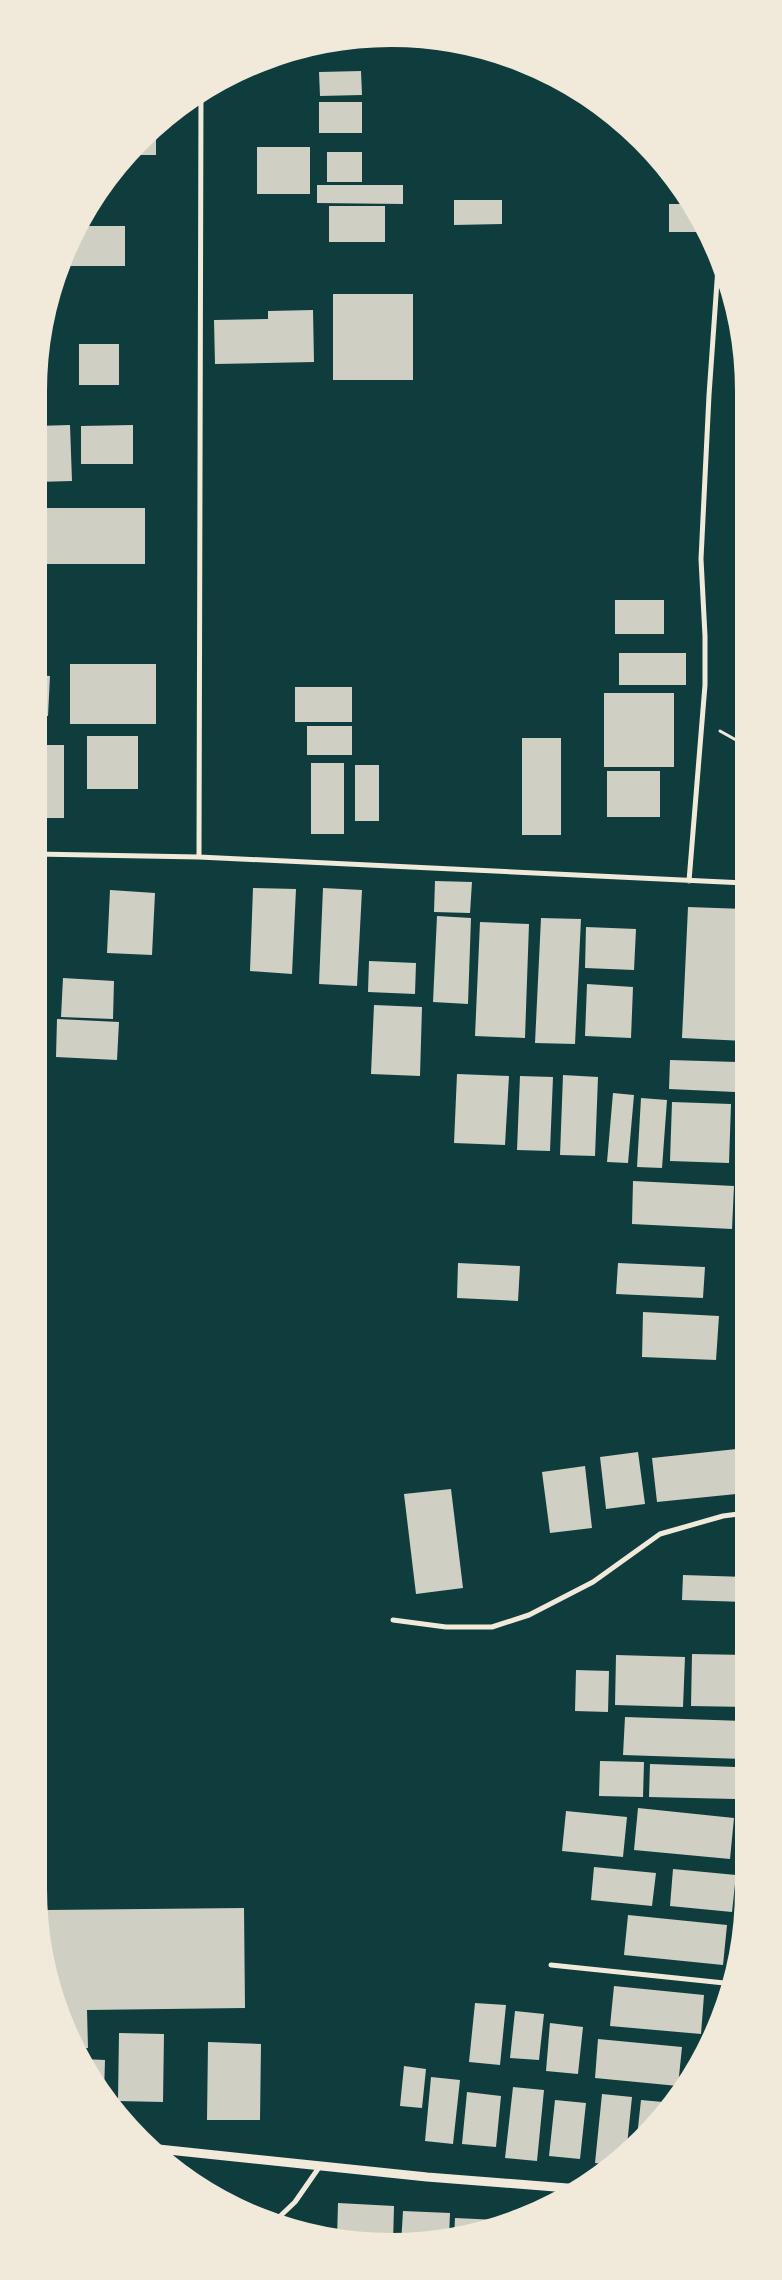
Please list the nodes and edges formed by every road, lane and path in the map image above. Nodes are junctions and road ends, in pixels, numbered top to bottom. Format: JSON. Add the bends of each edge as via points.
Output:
{"nodes":[{"id":1,"x":201,"y":100,"type":"edge"},
{"id":2,"x":718,"y":273,"type":"edge"},
{"id":3,"x":702,"y":721,"type":"junction"},
{"id":4,"x":738,"y":741,"type":"edge"},
{"id":5,"x":44,"y":854,"type":"edge"},
{"id":6,"x":199,"y":857,"type":"junction"},
{"id":7,"x":689,"y":880,"type":"junction"},
{"id":8,"x":738,"y":883,"type":"edge"},
{"id":9,"x":738,"y":1513,"type":"edge"},
{"id":10,"x":393,"y":1620,"type":"dead end"},
{"id":11,"x":551,"y":1965,"type":"dead end"},
{"id":12,"x":725,"y":1983,"type":"edge"},
{"id":13,"x":161,"y":2149,"type":"edge"},
{"id":14,"x":320,"y":2166,"type":"junction"},
{"id":15,"x":568,"y":2188,"type":"edge"},
{"id":16,"x":279,"y":2218,"type":"edge"}],
"edges":[{"from":1,"to":6,"type":"street"},
{"from":2,"to":3,"type":"street","via":[[700,558],[705,636]]},
{"from":3,"to":4,"type":"path"},
{"from":3,"to":7,"type":"street"},
{"from":5,"to":6,"type":"street"},
{"from":6,"to":7,"type":"street"},
{"from":7,"to":8,"type":"street"},
{"from":9,"to":10,"type":"street","via":[[660,1534],[593,1582],[529,1615],[492,1627],[446,1627]]},
{"from":11,"to":12,"type":"street"},
{"from":13,"to":14,"type":"street"},
{"from":14,"to":15,"type":"street"},
{"from":14,"to":16,"type":"street","via":[[295,2202]]}]}
